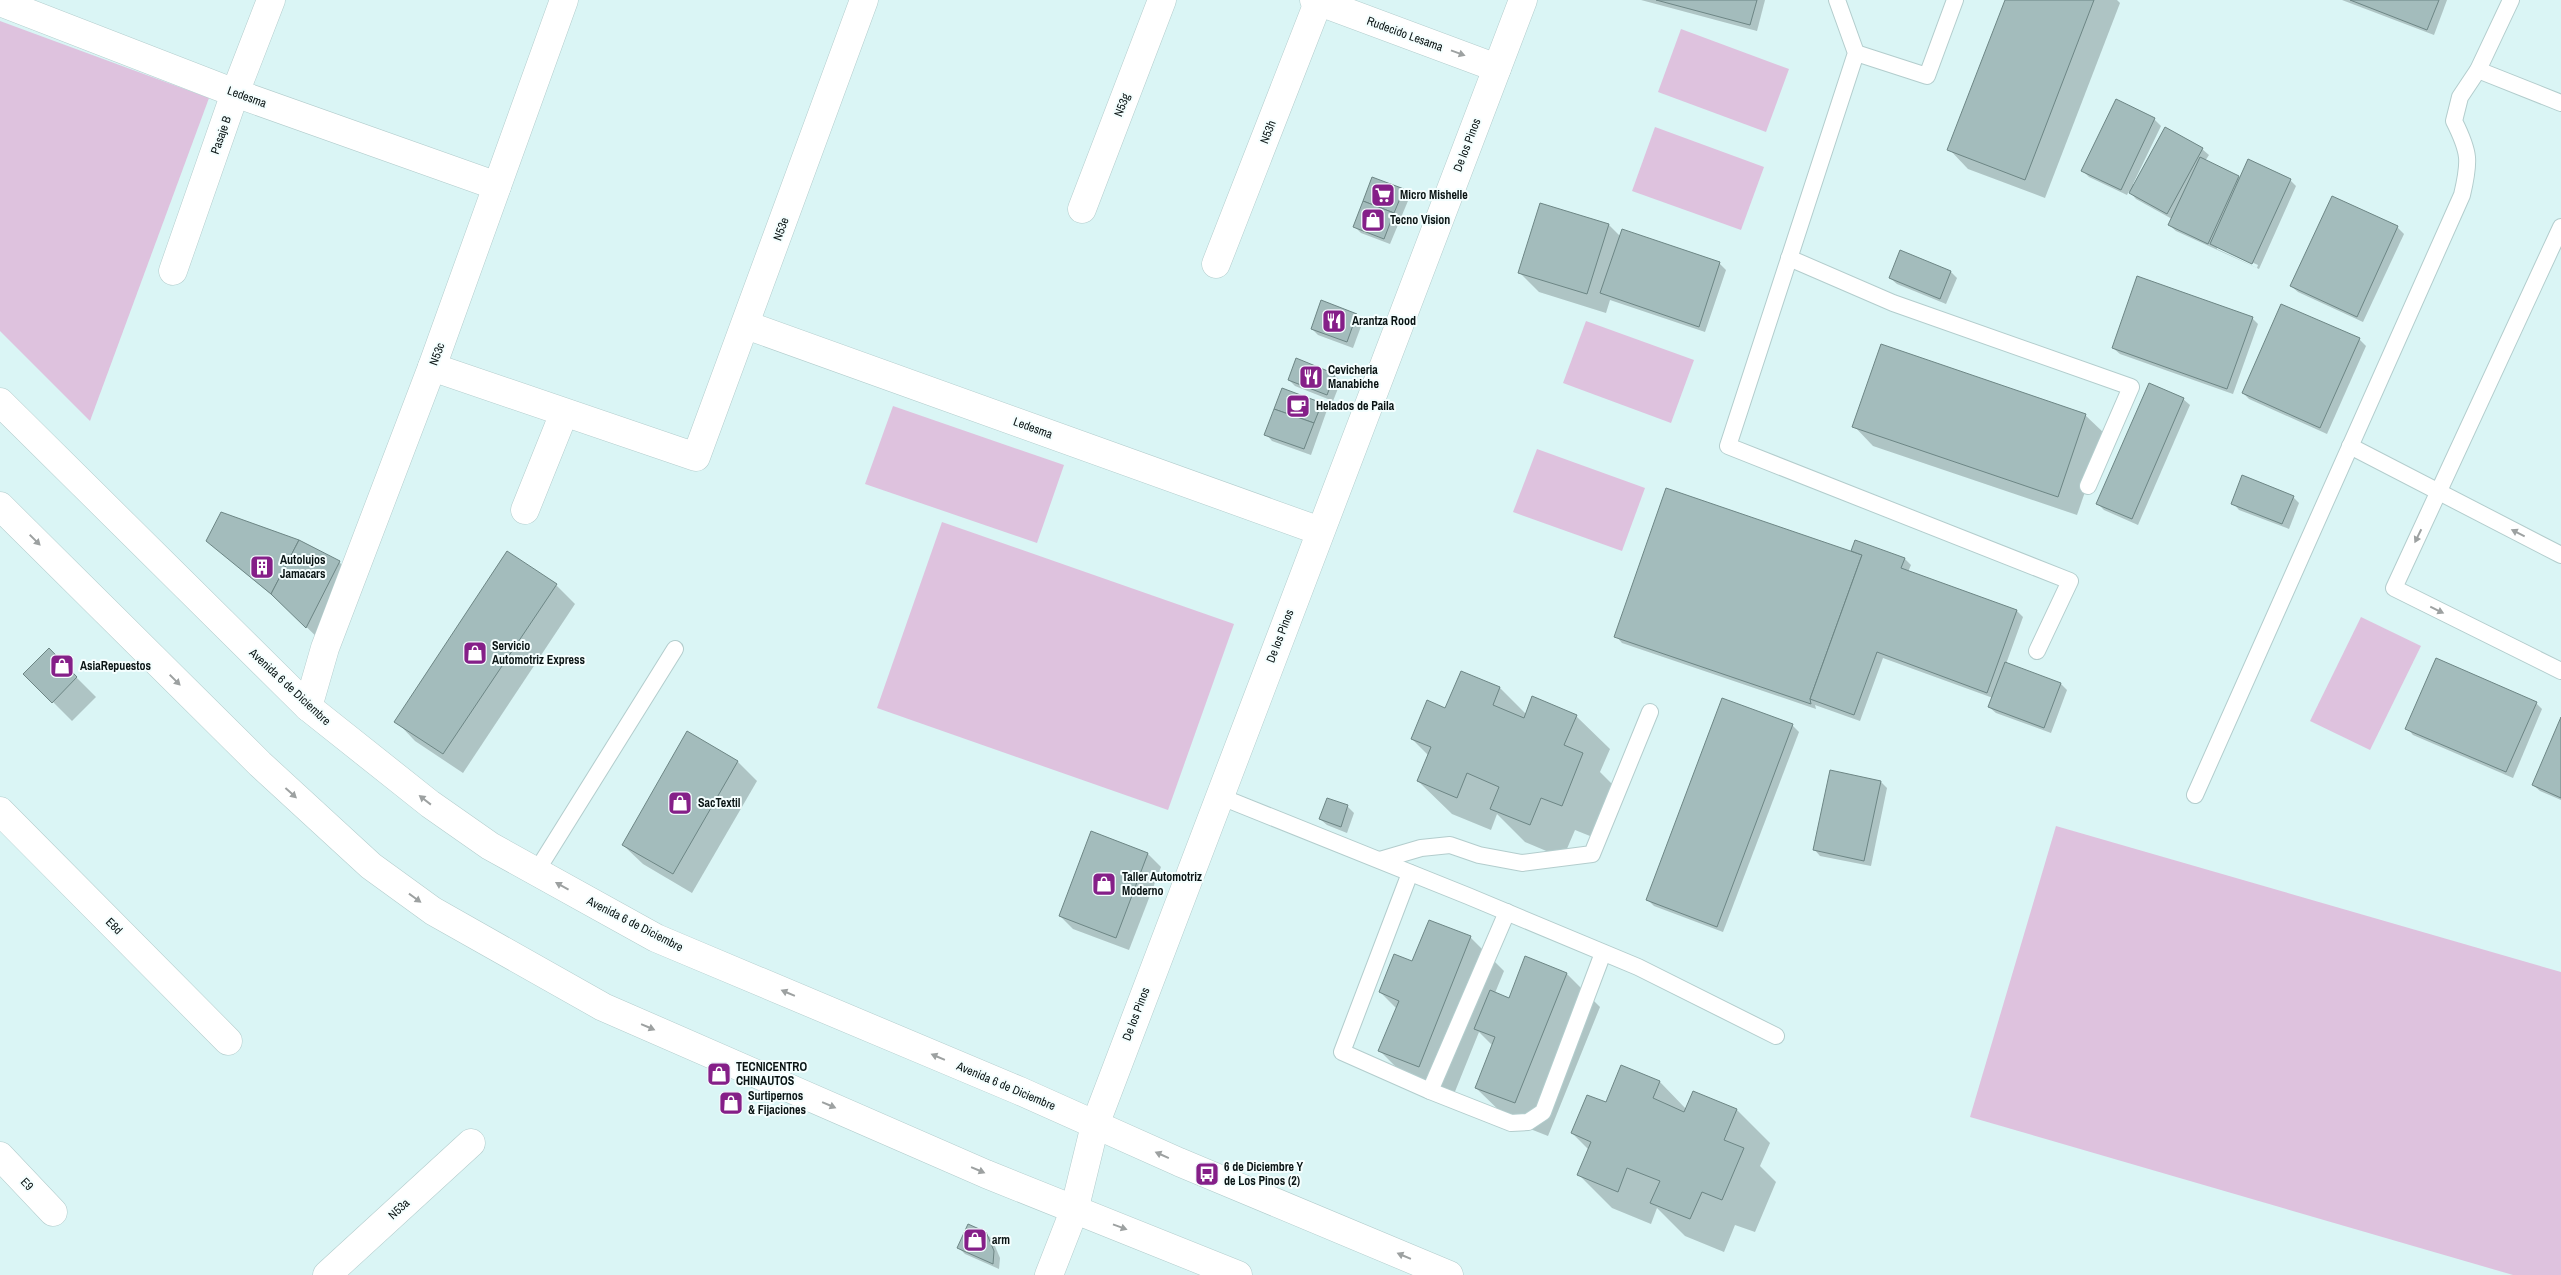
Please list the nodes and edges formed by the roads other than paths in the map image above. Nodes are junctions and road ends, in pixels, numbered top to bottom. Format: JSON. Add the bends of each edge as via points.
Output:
{"nodes":[{"id":1,"x":272,"y":0,"type":"edge"},
{"id":2,"x":564,"y":0,"type":"edge"},
{"id":3,"x":864,"y":0,"type":"edge"},
{"id":4,"x":1162,"y":0,"type":"edge"},
{"id":5,"x":1523,"y":0,"type":"edge"},
{"id":6,"x":1837,"y":0,"type":"edge"},
{"id":7,"x":1955,"y":0,"type":"edge"},
{"id":8,"x":2511,"y":0,"type":"edge"},
{"id":9,"x":1317,"y":1,"type":"edge"},
{"id":10,"x":0,"y":2,"type":"edge"},
{"id":11,"x":1856,"y":53,"type":"junction"},
{"id":12,"x":1497,"y":68,"type":"junction"},
{"id":13,"x":2478,"y":70,"type":"junction"},
{"id":14,"x":236,"y":93,"type":"junction"},
{"id":15,"x":2561,"y":102,"type":"edge"},
{"id":16,"x":497,"y":186,"type":"junction"},
{"id":17,"x":1082,"y":209,"type":"dead end"},
{"id":18,"x":2561,"y":227,"type":"edge"},
{"id":19,"x":1789,"y":258,"type":"junction"},
{"id":20,"x":1216,"y":264,"type":"dead end"},
{"id":21,"x":173,"y":271,"type":"dead end"},
{"id":22,"x":746,"y":325,"type":"junction"},
{"id":23,"x":432,"y":367,"type":"junction"},
{"id":24,"x":0,"y":402,"type":"edge"},
{"id":25,"x":564,"y":413,"type":"junction"},
{"id":26,"x":2350,"y":446,"type":"junction"},
{"id":27,"x":2088,"y":486,"type":"dead end"},
{"id":28,"x":2440,"y":492,"type":"junction"},
{"id":29,"x":0,"y":506,"type":"edge"},
{"id":30,"x":525,"y":510,"type":"dead end"},
{"id":31,"x":1320,"y":531,"type":"junction"},
{"id":32,"x":2561,"y":555,"type":"edge"},
{"id":33,"x":675,"y":649,"type":"dead end"},
{"id":34,"x":2037,"y":651,"type":"dead end"},
{"id":35,"x":2561,"y":671,"type":"edge"},
{"id":36,"x":308,"y":707,"type":"junction"},
{"id":37,"x":1650,"y":712,"type":"dead end"},
{"id":38,"x":2195,"y":795,"type":"dead end"},
{"id":39,"x":1219,"y":796,"type":"junction"},
{"id":40,"x":0,"y":811,"type":"edge"},
{"id":41,"x":1380,"y":860,"type":"junction"},
{"id":42,"x":536,"y":872,"type":"junction"},
{"id":43,"x":1410,"y":873,"type":"junction"},
{"id":44,"x":1507,"y":912,"type":"junction"},
{"id":45,"x":1603,"y":953,"type":"junction"},
{"id":46,"x":1776,"y":1036,"type":"dead end"},
{"id":47,"x":228,"y":1041,"type":"dead end"},
{"id":48,"x":1430,"y":1091,"type":"junction"},
{"id":49,"x":1095,"y":1125,"type":"junction"},
{"id":50,"x":471,"y":1142,"type":"dead end"},
{"id":51,"x":0,"y":1156,"type":"edge"},
{"id":52,"x":1074,"y":1211,"type":"junction"},
{"id":53,"x":53,"y":1212,"type":"dead end"},
{"id":54,"x":327,"y":1275,"type":"edge"},
{"id":55,"x":1050,"y":1275,"type":"edge"},
{"id":56,"x":1238,"y":1275,"type":"edge"},
{"id":57,"x":1449,"y":1275,"type":"edge"}],
"edges":[{"from":1,"to":14,"type":"street","name":"Pasaje B"},
{"from":2,"to":16,"type":"street","name":"N53c"},
{"from":3,"to":22,"type":"street","name":"N53e"},
{"from":4,"to":17,"type":"street","name":"N53g"},
{"from":5,"to":12,"type":"street","name":"De los Pinos"},
{"from":6,"to":11,"type":"lane"},
{"from":7,"to":11,"type":"lane","via":[[1927,76]]},
{"from":8,"to":13,"type":"lane"},
{"from":9,"to":12,"type":"street","name":"Rudecido Lesama","one_way":true},
{"from":9,"to":20,"type":"street","name":"N53h"},
{"from":10,"to":14,"type":"street","name":"Ledesma"},
{"from":11,"to":19,"type":"lane"},
{"from":12,"to":31,"type":"street","name":"De los Pinos"},
{"from":13,"to":15,"type":"lane"},
{"from":13,"to":26,"type":"lane","via":[[2460,98],[2454,122],[2466,146],[2468,168],[2462,195]]},
{"from":14,"to":16,"type":"street","name":"Ledesma"},
{"from":14,"to":21,"type":"street","name":"Pasaje B"},
{"from":16,"to":23,"type":"street","name":"N53c"},
{"from":18,"to":28,"type":"lane"},
{"from":19,"to":27,"type":"lane","via":[[1893,303],[2131,387]]},
{"from":19,"to":34,"type":"lane","via":[[1728,446],[2070,581]]},
{"from":22,"to":25,"type":"street","name":"N53e","via":[[696,458]]},
{"from":22,"to":31,"type":"street","name":"Ledesma"},
{"from":23,"to":25,"type":"street"},
{"from":23,"to":36,"type":"street","name":"N53c","via":[[325,648]]},
{"from":24,"to":36,"type":"street","name":"Avenida 6 de Diciembre"},
{"from":25,"to":30,"type":"street"},
{"from":26,"to":28,"type":"lane"},
{"from":26,"to":38,"type":"lane"},
{"from":32,"to":28,"type":"lane","one_way":true},
{"from":28,"to":35,"type":"lane","one_way":true,"via":[[2394,588]]},
{"from":29,"to":52,"type":"street","one_way":true,"via":[[260,764],[371,866],[433,911],[603,1007]]},
{"from":31,"to":39,"type":"street","name":"De los Pinos"},
{"from":33,"to":42,"type":"lane"},
{"from":42,"to":36,"type":"street","name":"Avenida 6 de Diciembre","one_way":true,"via":[[490,846],[430,804]]},
{"from":37,"to":41,"type":"lane","via":[[1592,854],[1522,863],[1479,855],[1450,845],[1421,848]]},
{"from":39,"to":41,"type":"lane"},
{"from":39,"to":49,"type":"street","name":"De los Pinos"},
{"from":40,"to":47,"type":"street","name":"E8d"},
{"from":41,"to":43,"type":"lane"},
{"from":49,"to":42,"type":"street","name":"Avenida 6 de Diciembre","one_way":true,"via":[[656,938]]},
{"from":43,"to":44,"type":"lane"},
{"from":43,"to":48,"type":"lane","via":[[1342,1052]]},
{"from":44,"to":45,"type":"lane"},
{"from":44,"to":48,"type":"lane"},
{"from":45,"to":46,"type":"lane","via":[[1638,967]]},
{"from":45,"to":48,"type":"lane","via":[[1544,1112],[1528,1122],[1511,1123]]},
{"from":49,"to":52,"type":"street","name":"De los Pinos"},
{"from":57,"to":49,"type":"street","name":"Avenida 6 de Diciembre","one_way":true},
{"from":50,"to":54,"type":"street","name":"N53a"},
{"from":51,"to":53,"type":"street","name":"E9"},
{"from":52,"to":55,"type":"street","name":"De los Pinos"},
{"from":52,"to":56,"type":"street","one_way":true}]}
